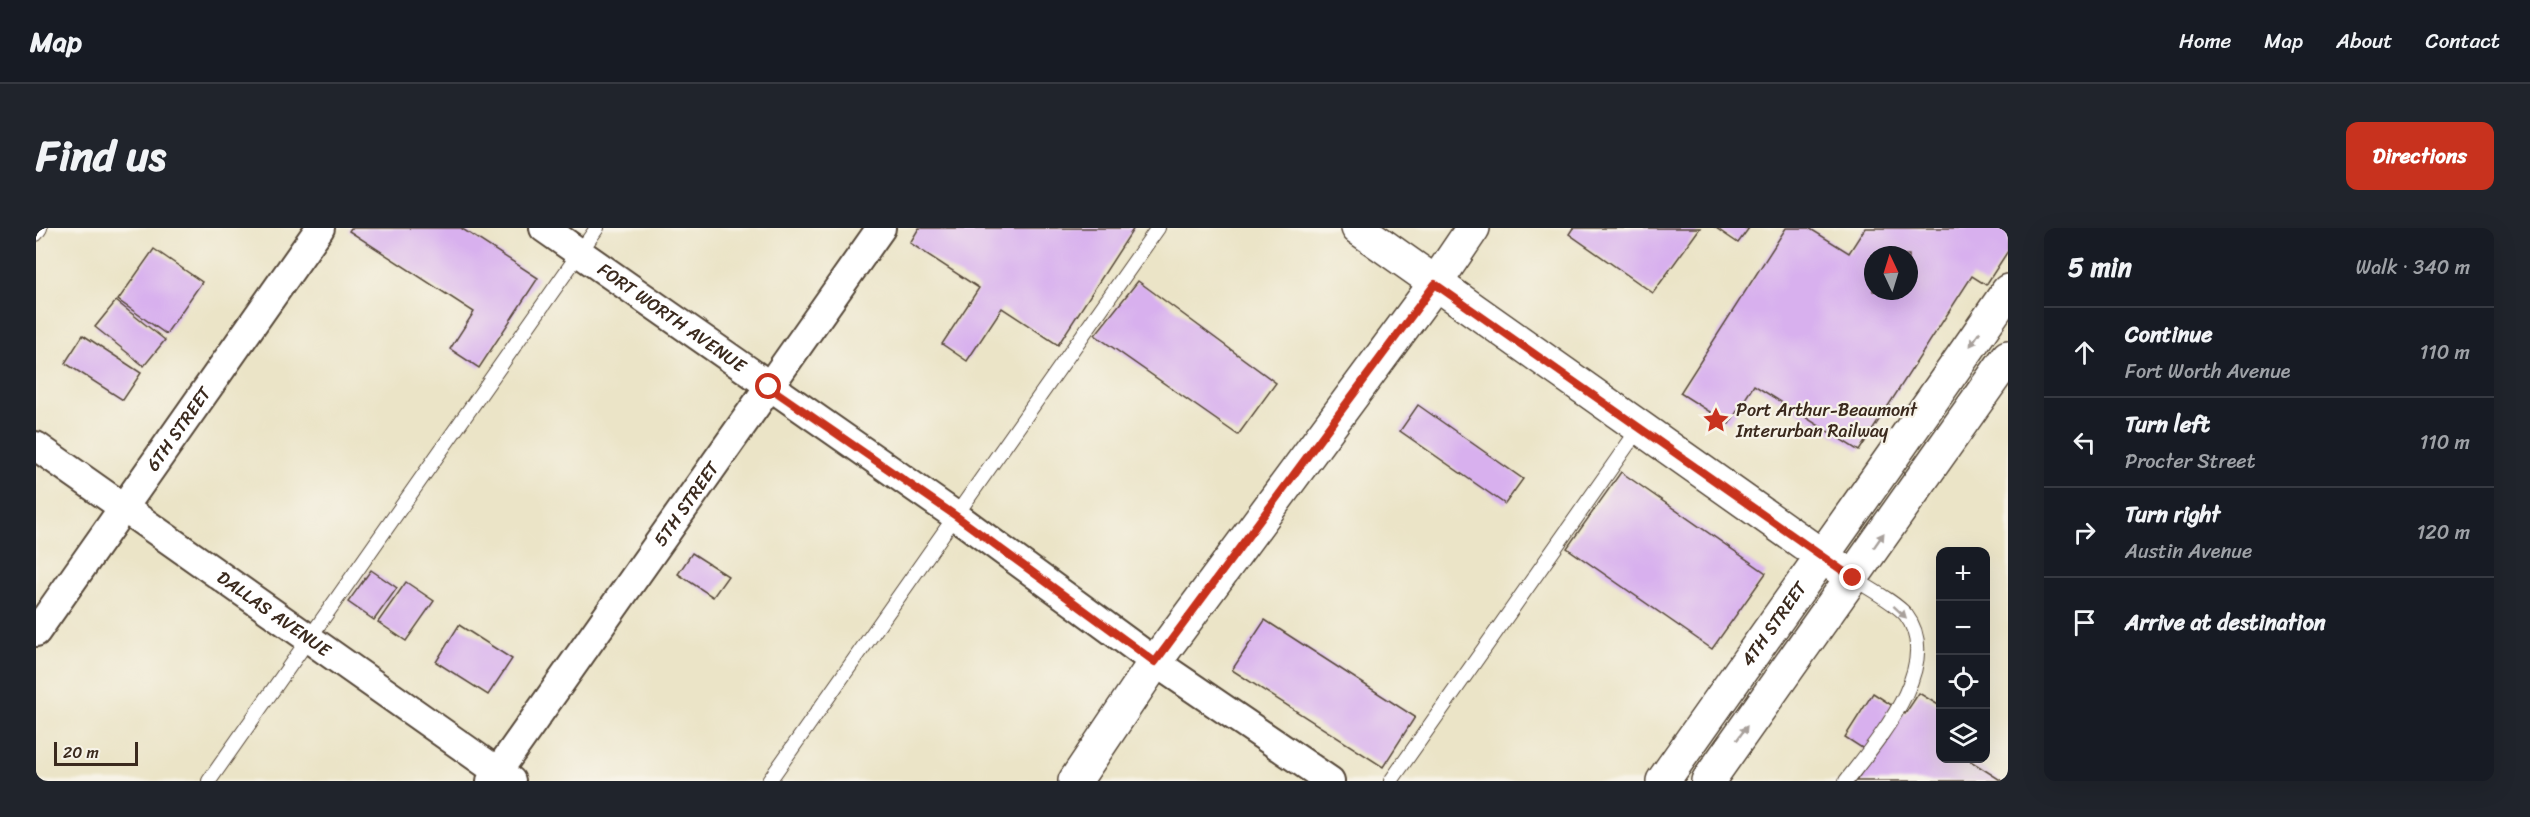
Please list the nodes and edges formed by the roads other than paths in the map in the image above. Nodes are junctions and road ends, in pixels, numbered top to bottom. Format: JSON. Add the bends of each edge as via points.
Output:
{"nodes":[{"id":1,"x":40,"y":228,"type":"edge"},
{"id":2,"x":320,"y":228,"type":"edge"},
{"id":3,"x":544,"y":228,"type":"edge"},
{"id":4,"x":597,"y":228,"type":"edge"},
{"id":5,"x":881,"y":228,"type":"edge"},
{"id":6,"x":1158,"y":228,"type":"edge"},
{"id":7,"x":1358,"y":228,"type":"edge"},
{"id":8,"x":1473,"y":228,"type":"edge"},
{"id":9,"x":36,"y":234,"type":"edge"},
{"id":10,"x":579,"y":253,"type":"junction"},
{"id":11,"x":1435,"y":284,"type":"junction"},
{"id":12,"x":2008,"y":291,"type":"edge"},
{"id":13,"x":2008,"y":357,"type":"edge"},
{"id":14,"x":769,"y":387,"type":"junction"},
{"id":15,"x":1640,"y":427,"type":"junction"},
{"id":16,"x":36,"y":446,"type":"edge"},
{"id":17,"x":123,"y":508,"type":"junction"},
{"id":18,"x":956,"y":516,"type":"junction"},
{"id":19,"x":1821,"y":556,"type":"junction"},
{"id":20,"x":1853,"y":578,"type":"junction"},
{"id":21,"x":36,"y":632,"type":"edge"},
{"id":22,"x":309,"y":639,"type":"junction"},
{"id":23,"x":1155,"y":662,"type":"junction"},
{"id":24,"x":500,"y":778,"type":"edge"},
{"id":25,"x":209,"y":781,"type":"edge"},
{"id":26,"x":769,"y":781,"type":"edge"},
{"id":27,"x":1075,"y":781,"type":"edge"},
{"id":28,"x":1330,"y":781,"type":"edge"},
{"id":29,"x":1391,"y":781,"type":"edge"},
{"id":30,"x":1663,"y":781,"type":"edge"},
{"id":31,"x":1708,"y":781,"type":"edge"},
{"id":32,"x":1846,"y":781,"type":"edge"}],
"edges":[{"from":1,"to":9,"type":"lane"},
{"from":2,"to":17,"type":"street","name":"6TH STREET"},
{"from":3,"to":10,"type":"street","name":"FORT WORTH AVENUE"},
{"from":4,"to":10,"type":"lane"},
{"from":5,"to":14,"type":"street","name":"5TH STREET"},
{"from":6,"to":18,"type":"lane"},
{"from":7,"to":11,"type":"street"},
{"from":8,"to":11,"type":"street"},
{"from":10,"to":14,"type":"street","name":"FORT WORTH AVENUE"},
{"from":10,"to":22,"type":"lane"},
{"from":11,"to":15,"type":"street"},
{"from":11,"to":23,"type":"street"},
{"from":12,"to":19,"type":"street","name":"4TH STREET","one_way":true},
{"from":20,"to":13,"type":"street","one_way":true},
{"from":14,"to":18,"type":"street","name":"FORT WORTH AVENUE"},
{"from":14,"to":24,"type":"street","name":"5TH STREET"},
{"from":15,"to":19,"type":"street"},
{"from":15,"to":29,"type":"lane"},
{"from":16,"to":17,"type":"street","name":"DALLAS AVENUE"},
{"from":17,"to":21,"type":"street","name":"6TH STREET"},
{"from":17,"to":22,"type":"street","name":"DALLAS AVENUE"},
{"from":18,"to":23,"type":"street","name":"FORT WORTH AVENUE"},
{"from":18,"to":26,"type":"lane"},
{"from":19,"to":20,"type":"street"},
{"from":19,"to":30,"type":"street","name":"4TH STREET"},
{"from":31,"to":20,"type":"street","one_way":true},
{"from":20,"to":32,"type":"lane","one_way":true,"via":[[1905,613],[1915,630],[1916,657],[1913,679],[1899,706]]},
{"from":22,"to":24,"type":"street","name":"DALLAS AVENUE"},
{"from":22,"to":25,"type":"lane"},
{"from":23,"to":27,"type":"street"},
{"from":23,"to":28,"type":"street","name":"FORT WORTH AVENUE"}]}
